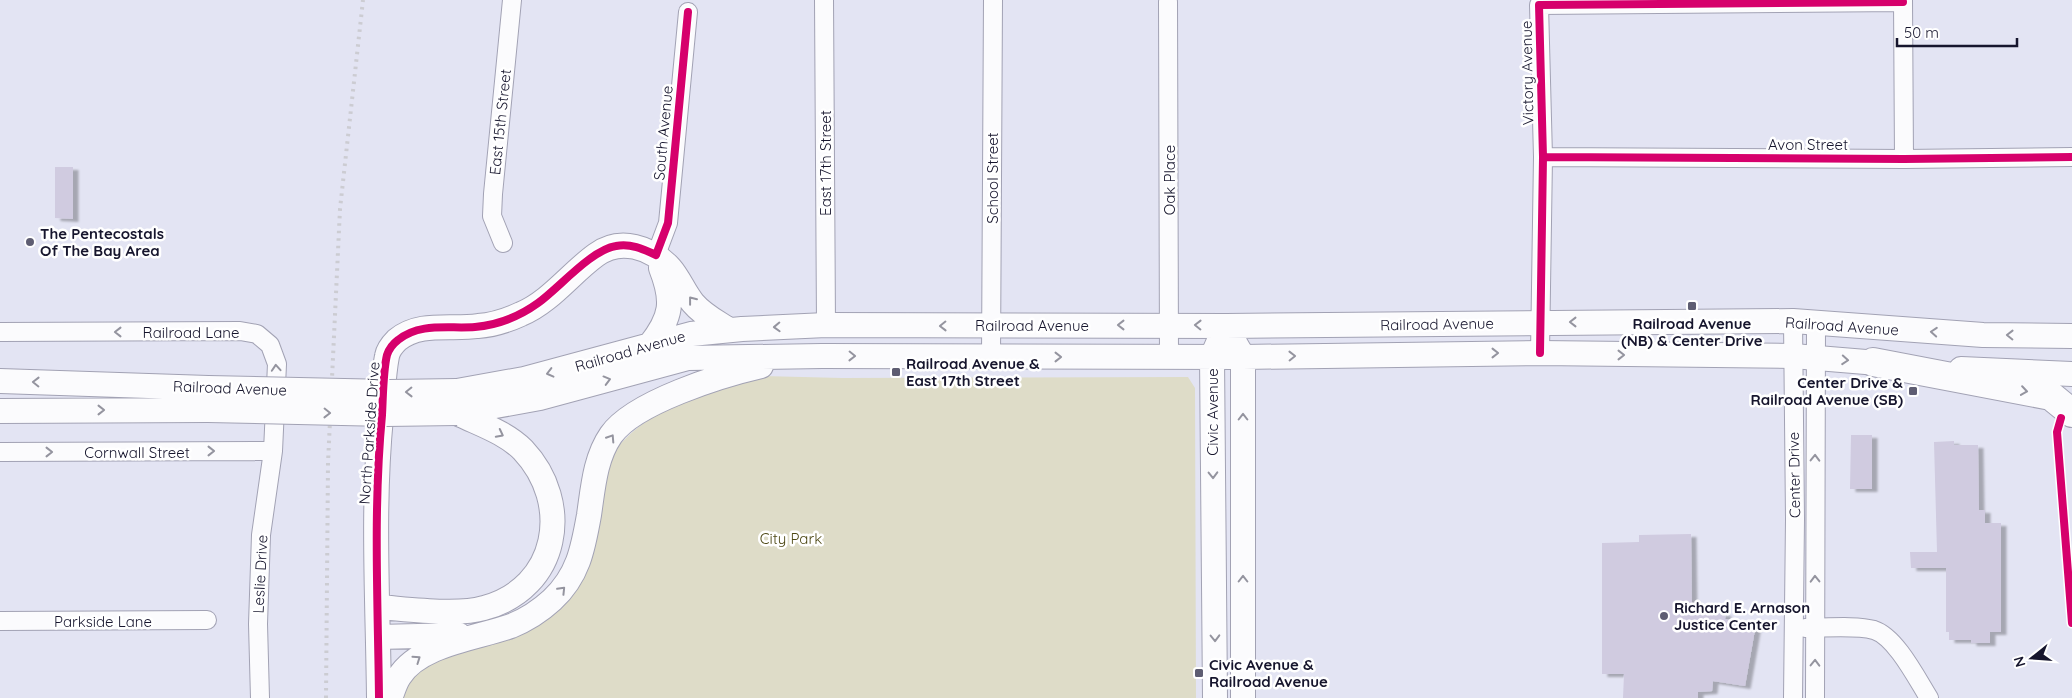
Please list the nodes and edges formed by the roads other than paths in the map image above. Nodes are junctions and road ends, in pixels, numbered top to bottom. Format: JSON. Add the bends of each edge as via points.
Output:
{"nodes":[{"id":1,"x":512,"y":0,"type":"edge"},
{"id":2,"x":824,"y":0,"type":"edge"},
{"id":3,"x":993,"y":0,"type":"edge"},
{"id":4,"x":1903,"y":1,"type":"edge"},
{"id":5,"x":1168,"y":2,"type":"dead end"},
{"id":6,"x":688,"y":12,"type":"dead end"},
{"id":7,"x":1543,"y":156,"type":"junction"},
{"id":8,"x":2072,"y":157,"type":"edge"},
{"id":9,"x":1904,"y":159,"type":"junction"},
{"id":10,"x":503,"y":242,"type":"dead end"},
{"id":11,"x":656,"y":255,"type":"junction"},
{"id":12,"x":1541,"y":322,"type":"junction"},
{"id":13,"x":1804,"y":322,"type":"junction"},
{"id":14,"x":1170,"y":324,"type":"junction"},
{"id":15,"x":826,"y":325,"type":"junction"},
{"id":16,"x":992,"y":325,"type":"junction"},
{"id":17,"x":1226,"y":326,"type":"junction"},
{"id":18,"x":730,"y":330,"type":"junction"},
{"id":19,"x":0,"y":332,"type":"edge"},
{"id":20,"x":2072,"y":336,"type":"edge"},
{"id":21,"x":650,"y":345,"type":"junction"},
{"id":22,"x":1540,"y":353,"type":"junction"},
{"id":23,"x":812,"y":357,"type":"junction"},
{"id":24,"x":992,"y":357,"type":"junction"},
{"id":25,"x":1169,"y":357,"type":"junction"},
{"id":26,"x":1212,"y":357,"type":"junction"},
{"id":27,"x":1243,"y":357,"type":"junction"},
{"id":28,"x":1804,"y":357,"type":"junction"},
{"id":29,"x":1874,"y":362,"type":"junction"},
{"id":30,"x":2072,"y":374,"type":"edge"},
{"id":31,"x":0,"y":381,"type":"edge"},
{"id":32,"x":208,"y":399,"type":"junction"},
{"id":33,"x":457,"y":402,"type":"junction"},
{"id":34,"x":0,"y":411,"type":"edge"},
{"id":35,"x":2072,"y":413,"type":"edge"},
{"id":36,"x":273,"y":451,"type":"junction"},
{"id":37,"x":0,"y":452,"type":"edge"},
{"id":38,"x":378,"y":608,"type":"junction"},
{"id":39,"x":207,"y":620,"type":"dead end"},
{"id":40,"x":0,"y":621,"type":"edge"},
{"id":41,"x":1795,"y":628,"type":"junction"},
{"id":42,"x":1816,"y":628,"type":"junction"},
{"id":43,"x":479,"y":634,"type":"junction"},
{"id":44,"x":378,"y":637,"type":"junction"},
{"id":45,"x":260,"y":698,"type":"edge"},
{"id":46,"x":379,"y":698,"type":"edge"},
{"id":47,"x":390,"y":698,"type":"edge"},
{"id":48,"x":1215,"y":698,"type":"edge"},
{"id":49,"x":1243,"y":698,"type":"edge"},
{"id":50,"x":1793,"y":698,"type":"edge"},
{"id":51,"x":1815,"y":698,"type":"edge"},
{"id":52,"x":1929,"y":698,"type":"edge"}],
"edges":[{"from":1,"to":10,"type":"street","name":"East 15th Street","via":[[492,194],[492,216]]},
{"from":2,"to":15,"type":"street","name":"East 17th Street"},
{"from":3,"to":16,"type":"street","name":"School Street"},
{"from":4,"to":7,"type":"street","name":"Victory Avenue","via":[[1539,5]]},
{"from":4,"to":9,"type":"street"},
{"from":5,"to":14,"type":"street","name":"Oak Place"},
{"from":6,"to":11,"type":"street","name":"South Avenue","via":[[668,223]]},
{"from":7,"to":9,"type":"street","name":"Avon Street"},
{"from":7,"to":12,"type":"street","name":"Victory Avenue"},
{"from":8,"to":9,"type":"street","name":"Avon Street"},
{"from":18,"to":11,"type":"main road","one_way":true,"via":[[692,302],[670,268]]},
{"from":11,"to":21,"type":"main road","via":[[669,288],[670,302],[661,331]]},
{"from":11,"to":38,"type":"main road","name":"North Parkside Drive","via":[[640,247],[615,246],[597,253],[526,312],[476,327],[421,328],[392,346],[387,355],[378,448]]},
{"from":13,"to":12,"type":"main road","name":"Railroad Avenue","one_way":true},
{"from":12,"to":17,"type":"main road","name":"Railroad Avenue"},
{"from":12,"to":22,"type":"street","name":"Victory Avenue"},
{"from":20,"to":13,"type":"main road","name":"Railroad Avenue","one_way":true,"via":[[1983,335]]},
{"from":13,"to":28,"type":"street","name":"Center Drive"},
{"from":14,"to":16,"type":"main road","name":"Railroad Avenue","one_way":true},
{"from":17,"to":14,"type":"main road","name":"Railroad Avenue","one_way":true},
{"from":14,"to":25,"type":"street","name":"Oak Place"},
{"from":16,"to":15,"type":"main road","name":"Railroad Avenue","one_way":true},
{"from":15,"to":18,"type":"main road","name":"Railroad Avenue","one_way":true},
{"from":16,"to":24,"type":"street","name":"School Street"},
{"from":17,"to":26,"type":"main road","name":"Civic Avenue"},
{"from":17,"to":27,"type":"main road","name":"Civic Avenue"},
{"from":18,"to":21,"type":"main road","name":"Railroad Avenue","via":[[692,334]]},
{"from":36,"to":19,"type":"street","name":"Railroad Lane","one_way":true,"via":[[278,364],[270,345],[257,334],[240,331]]},
{"from":21,"to":33,"type":"main road","name":"Railroad Avenue","one_way":true},
{"from":27,"to":22,"type":"main road","name":"Railroad Avenue","one_way":true},
{"from":22,"to":28,"type":"main road","name":"Railroad Avenue","one_way":true},
{"from":23,"to":24,"type":"main road","name":"Railroad Avenue","one_way":true},
{"from":33,"to":23,"type":"main road","name":"Railroad Avenue","one_way":true,"via":[[540,398],[688,358]]},
{"from":43,"to":23,"type":"main road","one_way":true,"via":[[525,620],[568,583],[579,562],[601,455],[611,434],[629,419],[656,403],[716,378]]},
{"from":24,"to":25,"type":"main road","name":"Railroad Avenue","one_way":true},
{"from":25,"to":26,"type":"main road","name":"Railroad Avenue"},
{"from":26,"to":27,"type":"main road","name":"Railroad Avenue"},
{"from":26,"to":48,"type":"main road","name":"Civic Avenue","one_way":true},
{"from":49,"to":27,"type":"main road","name":"Civic Avenue","one_way":true},
{"from":28,"to":29,"type":"main road","name":"Railroad Avenue","one_way":true},
{"from":28,"to":41,"type":"street","name":"Center Drive"},
{"from":42,"to":28,"type":"street","name":"Center Drive","one_way":true,"via":[[1814,507]]},
{"from":29,"to":30,"type":"main road","name":"Railroad Avenue"},
{"from":29,"to":35,"type":"highway","one_way":true,"via":[[2051,396]]},
{"from":32,"to":31,"type":"main road","name":"Railroad Avenue","one_way":true},
{"from":32,"to":33,"type":"main road","name":"Railroad Avenue","bridge":true,"via":[[389,392]]},
{"from":34,"to":32,"type":"main road","name":"Railroad Avenue","one_way":true},
{"from":33,"to":38,"type":"main road","one_way":true,"via":[[521,448],[537,468],[551,500],[552,540],[546,557],[528,584],[485,608],[466,612]]},
{"from":37,"to":36,"type":"street","name":"Cornwall Street","one_way":true},
{"from":36,"to":45,"type":"street","name":"Leslie Drive","via":[[261,535]]},
{"from":38,"to":44,"type":"main road","name":"North Parkside Drive"},
{"from":39,"to":40,"type":"street","name":"Parkside Lane"},
{"from":41,"to":42,"type":"street"},
{"from":41,"to":50,"type":"street","name":"Center Drive"},
{"from":51,"to":42,"type":"street","name":"Center Drive","one_way":true},
{"from":42,"to":52,"type":"street","via":[[1875,630],[1888,638]]},
{"from":43,"to":44,"type":"main road"},
{"from":47,"to":43,"type":"main road","one_way":true,"via":[[399,677],[412,663],[425,654]]},
{"from":44,"to":46,"type":"main road","name":"North Parkside Drive"}]}
